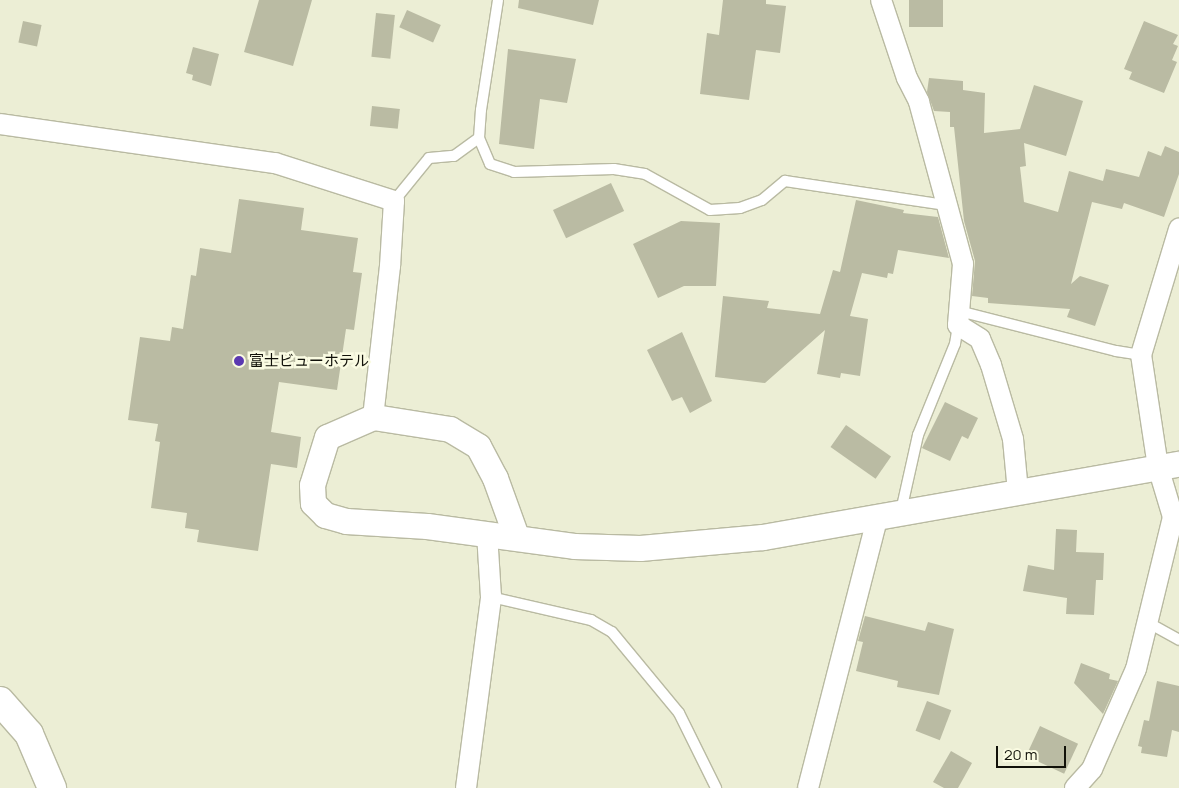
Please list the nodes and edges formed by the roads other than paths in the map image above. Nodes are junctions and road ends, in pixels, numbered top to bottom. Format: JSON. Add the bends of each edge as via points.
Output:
{"nodes":[{"id":1,"x":498,"y":0,"type":"edge"},
{"id":2,"x":881,"y":0,"type":"edge"},
{"id":3,"x":0,"y":124,"type":"edge"},
{"id":4,"x":479,"y":138,"type":"junction"},
{"id":5,"x":394,"y":201,"type":"junction"},
{"id":6,"x":946,"y":205,"type":"junction"},
{"id":7,"x":1179,"y":230,"type":"edge"},
{"id":8,"x":959,"y":318,"type":"junction"},
{"id":9,"x":1141,"y":355,"type":"junction"},
{"id":10,"x":373,"y":417,"type":"junction"},
{"id":11,"x":1168,"y":466,"type":"edge"},
{"id":12,"x":1018,"y":492,"type":"junction"},
{"id":13,"x":888,"y":517,"type":"junction"},
{"id":14,"x":487,"y":534,"type":"junction"},
{"id":15,"x":516,"y":536,"type":"junction"},
{"id":16,"x":491,"y":597,"type":"junction"},
{"id":17,"x":1147,"y":622,"type":"junction"},
{"id":18,"x":1179,"y":640,"type":"edge"},
{"id":19,"x":0,"y":701,"type":"edge"},
{"id":20,"x":52,"y":788,"type":"edge"},
{"id":21,"x":466,"y":788,"type":"edge"},
{"id":22,"x":716,"y":788,"type":"edge"},
{"id":23,"x":808,"y":788,"type":"edge"},
{"id":24,"x":1075,"y":788,"type":"edge"}],
"edges":[{"from":1,"to":4,"type":"lane","via":[[480,110]]},
{"from":2,"to":6,"type":"street","via":[[906,78],[919,102]]},
{"from":3,"to":5,"type":"street","via":[[275,164]]},
{"from":4,"to":5,"type":"lane","via":[[454,156],[428,158]]},
{"from":4,"to":6,"type":"lane","via":[[490,164],[514,172],[614,169],[645,174],[710,210],[740,208],[762,200],[786,181]]},
{"from":5,"to":10,"type":"street"},
{"from":6,"to":8,"type":"street","via":[[963,264]]},
{"from":7,"to":9,"type":"street"},
{"from":8,"to":9,"type":"lane"},
{"from":8,"to":12,"type":"street","via":[[980,339],[991,365],[1013,439]]},
{"from":8,"to":13,"type":"lane","via":[[955,344]]},
{"from":9,"to":11,"type":"street"},
{"from":10,"to":14,"type":"street","via":[[327,437],[312,485],[313,503],[325,516],[346,521]]},
{"from":10,"to":15,"type":"street","via":[[450,429],[478,446],[495,478]]},
{"from":11,"to":12,"type":"street"},
{"from":11,"to":17,"type":"street","via":[[1173,517]]},
{"from":12,"to":13,"type":"street"},
{"from":13,"to":15,"type":"street","via":[[763,537],[640,548],[574,546]]},
{"from":13,"to":23,"type":"street"},
{"from":14,"to":15,"type":"street"},
{"from":14,"to":16,"type":"street"},
{"from":16,"to":21,"type":"street"},
{"from":16,"to":22,"type":"lane","via":[[591,620],[612,632],[679,713]]},
{"from":17,"to":18,"type":"lane"},
{"from":17,"to":24,"type":"street","via":[[1132,678],[1092,768]]},
{"from":19,"to":20,"type":"main road","via":[[29,734]]}]}
